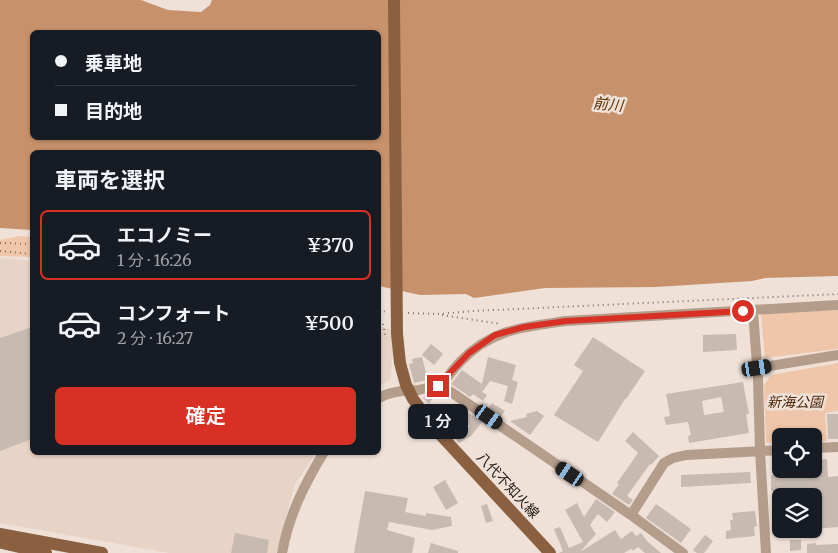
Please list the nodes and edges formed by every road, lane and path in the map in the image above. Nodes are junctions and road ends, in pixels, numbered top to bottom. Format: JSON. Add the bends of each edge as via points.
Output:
{"nodes":[{"id":1,"x":394,"y":0,"type":"edge"},
{"id":2,"x":0,"y":243,"type":"edge"},
{"id":3,"x":30,"y":244,"type":"edge"},
{"id":4,"x":0,"y":251,"type":"edge"},
{"id":5,"x":30,"y":254,"type":"edge"},
{"id":6,"x":838,"y":294,"type":"edge"},
{"id":7,"x":838,"y":305,"type":"edge"},
{"id":8,"x":753,"y":311,"type":"junction"},
{"id":9,"x":507,"y":325,"type":"dead end"},
{"id":10,"x":838,"y":355,"type":"edge"},
{"id":11,"x":757,"y":368,"type":"junction"},
{"id":12,"x":442,"y":386,"type":"junction"},
{"id":13,"x":381,"y":397,"type":"edge"},
{"id":14,"x":838,"y":447,"type":"edge"},
{"id":15,"x":822,"y":448,"type":"edge"},
{"id":16,"x":772,"y":450,"type":"edge"},
{"id":17,"x":760,"y":451,"type":"junction"},
{"id":18,"x":322,"y":455,"type":"edge"},
{"id":19,"x":631,"y":515,"type":"junction"},
{"id":20,"x":0,"y":534,"type":"edge"},
{"id":21,"x":0,"y":542,"type":"edge"},
{"id":22,"x":681,"y":552,"type":"edge"},
{"id":23,"x":46,"y":553,"type":"edge"},
{"id":24,"x":102,"y":553,"type":"edge"},
{"id":25,"x":282,"y":553,"type":"edge"},
{"id":26,"x":550,"y":553,"type":"edge"},
{"id":27,"x":766,"y":553,"type":"edge"}],
"edges":[{"from":1,"to":26,"type":"main road","name":"八代不知火線","via":[[397,334],[406,385],[436,430]]},
{"from":2,"to":3,"type":"path"},
{"from":4,"to":5,"type":"path"},
{"from":6,"to":9,"type":"path","via":[[437,314]]},
{"from":7,"to":8,"type":"street"},
{"from":8,"to":11,"type":"street"},
{"from":8,"to":12,"type":"street","via":[[566,321],[524,327],[495,335],[469,353]]},
{"from":10,"to":11,"type":"street"},
{"from":11,"to":17,"type":"street"},
{"from":12,"to":13,"type":"street"},
{"from":12,"to":19,"type":"street"},
{"from":14,"to":15,"type":"street"},
{"from":16,"to":17,"type":"street"},
{"from":17,"to":19,"type":"street","via":[[673,458],[664,463]]},
{"from":17,"to":27,"type":"street"},
{"from":18,"to":25,"type":"street","via":[[294,507]]},
{"from":19,"to":22,"type":"street"},
{"from":20,"to":24,"type":"main road"},
{"from":21,"to":23,"type":"main road"}]}
